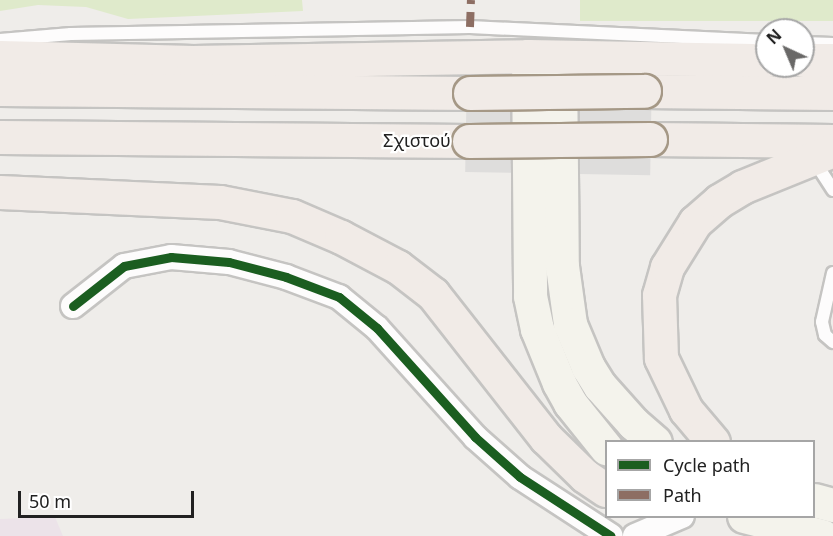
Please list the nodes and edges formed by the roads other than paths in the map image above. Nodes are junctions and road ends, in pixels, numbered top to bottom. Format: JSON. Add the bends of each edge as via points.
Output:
{"nodes":[{"id":1,"x":0,"y":40,"type":"edge"},
{"id":2,"x":755,"y":41,"type":"edge"},
{"id":3,"x":815,"y":43,"type":"edge"},
{"id":4,"x":833,"y":44,"type":"edge"},
{"id":5,"x":0,"y":57,"type":"edge"},
{"id":6,"x":544,"y":57,"type":"junction"},
{"id":7,"x":755,"y":60,"type":"edge"},
{"id":8,"x":815,"y":60,"type":"edge"},
{"id":9,"x":833,"y":60,"type":"edge"},
{"id":10,"x":0,"y":89,"type":"edge"},
{"id":11,"x":833,"y":93,"type":"edge"},
{"id":12,"x":0,"y":137,"type":"edge"},
{"id":13,"x":826,"y":150,"type":"edge"},
{"id":14,"x":833,"y":190,"type":"edge"},
{"id":15,"x":0,"y":192,"type":"edge"},
{"id":16,"x":833,"y":273,"type":"edge"},
{"id":17,"x":73,"y":306,"type":"dead end"},
{"id":18,"x":833,"y":342,"type":"edge"},
{"id":19,"x":654,"y":440,"type":"edge"},
{"id":20,"x":712,"y":440,"type":"edge"},
{"id":21,"x":605,"y":447,"type":"edge"},
{"id":22,"x":605,"y":489,"type":"edge"},
{"id":23,"x":815,"y":501,"type":"edge"},
{"id":24,"x":833,"y":506,"type":"edge"},
{"id":25,"x":677,"y":518,"type":"edge"},
{"id":26,"x":752,"y":518,"type":"edge"},
{"id":27,"x":611,"y":536,"type":"edge"},
{"id":28,"x":635,"y":536,"type":"edge"},
{"id":29,"x":822,"y":536,"type":"edge"}],
"edges":[{"from":1,"to":2,"type":"lane","via":[[71,34],[470,27]]},
{"from":3,"to":4,"type":"lane"},
{"from":5,"to":6,"type":"main road","via":[[194,62]]},
{"from":6,"to":7,"type":"main road"},
{"from":6,"to":19,"type":"main road","via":[[570,324],[600,386]]},
{"from":6,"to":21,"type":"main road","via":[[530,296],[537,329],[560,383]]},
{"from":8,"to":9,"type":"main road"},
{"from":10,"to":11,"type":"main road","bridge":true},
{"from":12,"to":13,"type":"main road","name":"Σχιστού","bridge":true,"via":[[651,139]]},
{"from":13,"to":14,"type":"lane"},
{"from":13,"to":20,"type":"main road","via":[[719,201],[695,222],[667,267],[659,295],[661,358],[686,410]]},
{"from":15,"to":22,"type":"main road","via":[[220,201],[292,216],[341,237],[398,267],[433,294],[546,438],[585,476]]},
{"from":16,"to":18,"type":"lane","via":[[822,322],[825,335]]},
{"from":17,"to":27,"type":"street","via":[[124,266],[171,257],[229,262],[339,297],[378,328],[490,451],[520,477]]},
{"from":23,"to":24,"type":"main road"},
{"from":25,"to":28,"type":"street"},
{"from":26,"to":29,"type":"main road"}]}
